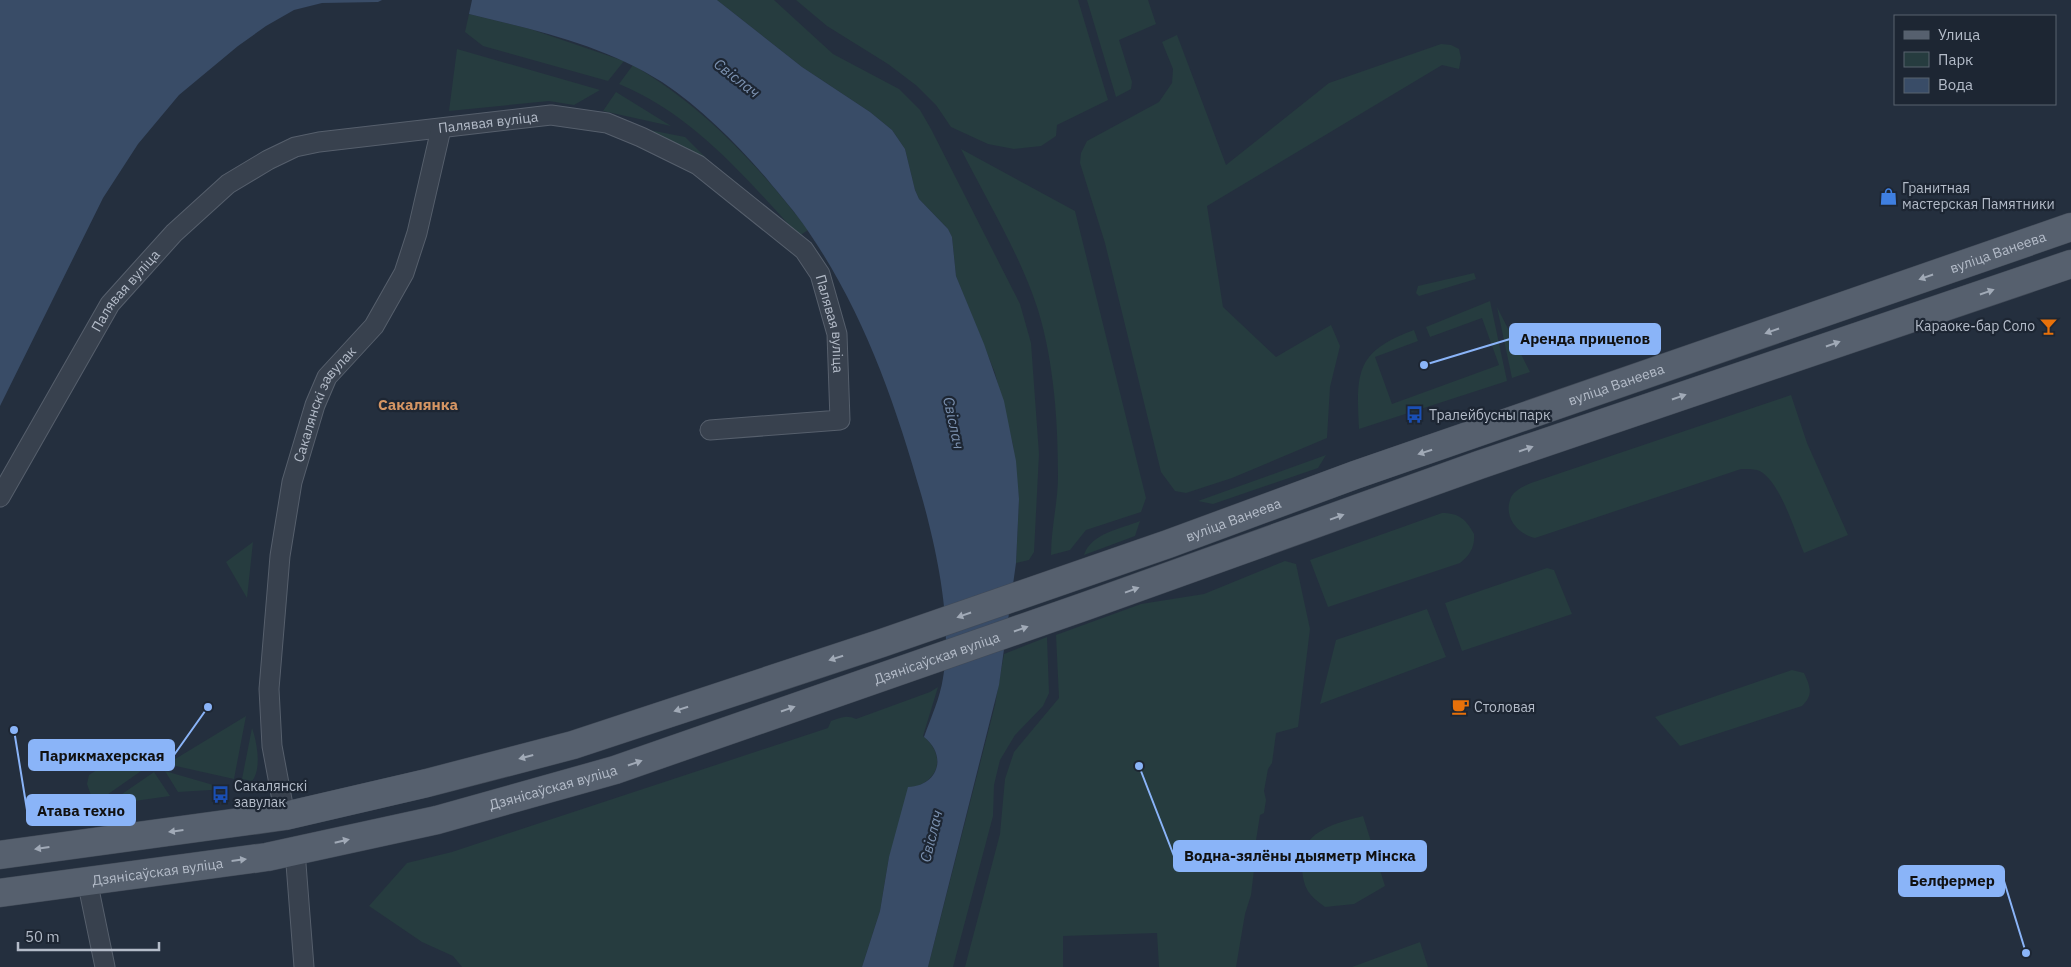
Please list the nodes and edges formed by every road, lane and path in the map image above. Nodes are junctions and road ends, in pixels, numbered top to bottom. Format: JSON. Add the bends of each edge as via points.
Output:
{"nodes":[{"id":1,"x":440,"y":130,"type":"junction"},
{"id":2,"x":2071,"y":227,"type":"edge"},
{"id":3,"x":2071,"y":264,"type":"edge"},
{"id":4,"x":710,"y":430,"type":"dead end"},
{"id":5,"x":1471,"y":436,"type":"junction"},
{"id":6,"x":1480,"y":465,"type":"junction"},
{"id":7,"x":0,"y":497,"type":"edge"},
{"id":8,"x":285,"y":816,"type":"junction"},
{"id":9,"x":94,"y":841,"type":"junction"},
{"id":10,"x":295,"y":851,"type":"junction"},
{"id":11,"x":0,"y":854,"type":"edge"},
{"id":12,"x":77,"y":882,"type":"junction"},
{"id":13,"x":0,"y":893,"type":"edge"},
{"id":14,"x":105,"y":967,"type":"edge"},
{"id":15,"x":304,"y":967,"type":"edge"}],
"edges":[{"from":1,"to":4,"type":"street","name":"Палявая вуліца","via":[[551,115],[607,124],[698,165],[804,250],[820,274],[834,317],[840,420]]},
{"from":1,"to":7,"type":"street","name":"Палявая вуліца","via":[[319,142],[295,148],[228,184],[174,233],[110,304]]},
{"from":1,"to":8,"type":"street","name":"Сакалянскі завулак","via":[[417,233],[404,273],[374,326],[327,377],[315,405],[292,482],[278,566],[269,689],[272,746]]},
{"from":2,"to":5,"type":"main road","name":"вуліца Ванеева","one_way":true},
{"from":6,"to":3,"type":"main road","one_way":true},
{"from":5,"to":6,"type":"street"},
{"from":5,"to":8,"type":"main road","name":"вуліца Ванеева","one_way":true,"via":[[882,643],[573,744],[428,783]]},
{"from":10,"to":6,"type":"main road","name":"Дзянісаўская вуліца","one_way":true,"via":[[437,820],[616,770]]},
{"from":8,"to":9,"type":"main road","one_way":true},
{"from":9,"to":11,"type":"main road","one_way":true},
{"from":9,"to":12,"type":"main road","via":[[81,863]]},
{"from":12,"to":10,"type":"main road","name":"Дзянісаўская вуліца","one_way":true},
{"from":10,"to":15,"type":"street"},
{"from":12,"to":13,"type":"main road","name":"Дзянісаўская вуліца"},
{"from":12,"to":14,"type":"street"}]}
